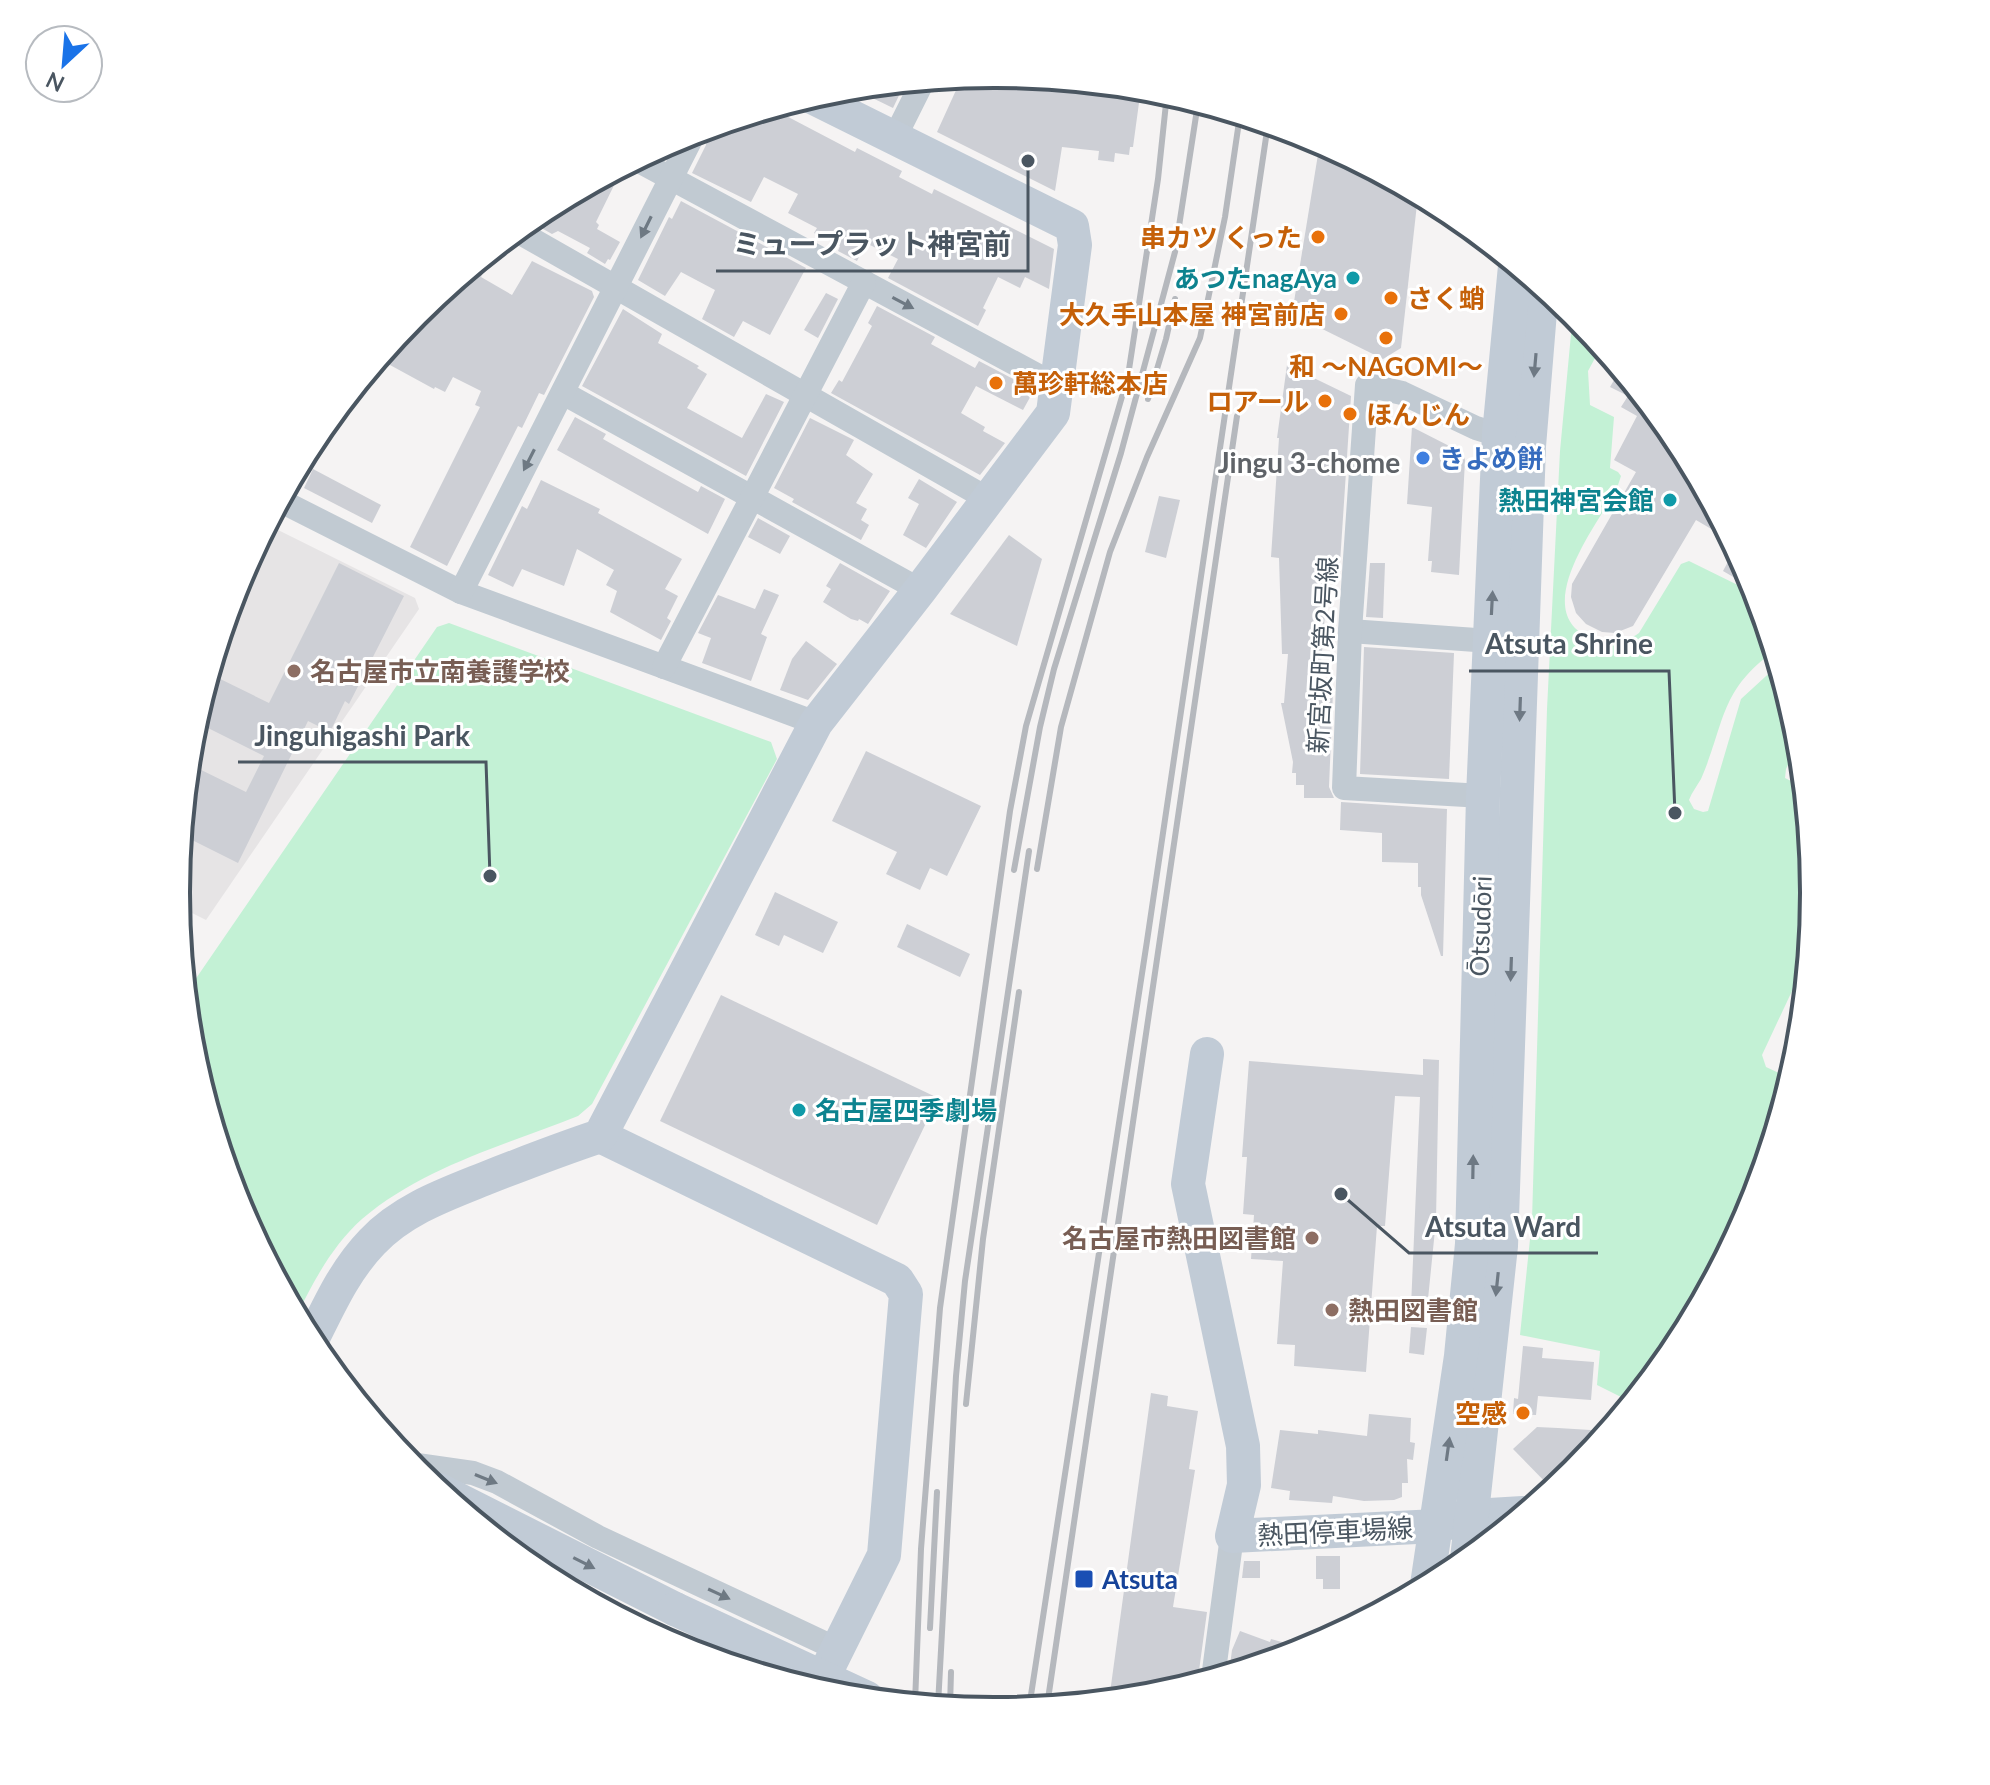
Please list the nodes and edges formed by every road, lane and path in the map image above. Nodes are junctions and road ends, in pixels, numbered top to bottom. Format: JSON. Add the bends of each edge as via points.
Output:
{"nodes":[{"id":1,"x":917,"y":92,"type":"edge"},
{"id":2,"x":828,"y":105,"type":"edge"},
{"id":3,"x":894,"y":139,"type":"junction"},
{"id":4,"x":685,"y":150,"type":"edge"},
{"id":5,"x":649,"y":166,"type":"edge"},
{"id":6,"x":670,"y":178,"type":"junction"},
{"id":7,"x":528,"y":238,"type":"edge"},
{"id":8,"x":1515,"y":279,"type":"edge"},
{"id":9,"x":864,"y":282,"type":"junction"},
{"id":10,"x":616,"y":288,"type":"junction"},
{"id":11,"x":1539,"y":301,"type":"edge"},
{"id":12,"x":1057,"y":386,"type":"junction"},
{"id":13,"x":563,"y":393,"type":"junction"},
{"id":14,"x":805,"y":395,"type":"junction"},
{"id":15,"x":1514,"y":440,"type":"junction"},
{"id":16,"x":752,"y":497,"type":"junction"},
{"id":17,"x":988,"y":499,"type":"junction"},
{"id":18,"x":290,"y":505,"type":"edge"},
{"id":19,"x":920,"y":590,"type":"junction"},
{"id":20,"x":461,"y":592,"type":"junction"},
{"id":21,"x":1350,"y":631,"type":"junction"},
{"id":22,"x":1490,"y":641,"type":"junction"},
{"id":23,"x":664,"y":667,"type":"junction"},
{"id":24,"x":816,"y":723,"type":"junction"},
{"id":25,"x":1483,"y":796,"type":"junction"},
{"id":26,"x":1207,"y":1054,"type":"dead end"},
{"id":27,"x":600,"y":1136,"type":"junction"},
{"id":28,"x":319,"y":1328,"type":"edge"},
{"id":29,"x":433,"y":1467,"type":"edge"},
{"id":30,"x":483,"y":1512,"type":"edge"},
{"id":31,"x":1437,"y":1526,"type":"junction"},
{"id":32,"x":1232,"y":1536,"type":"junction"},
{"id":33,"x":1475,"y":1538,"type":"edge"},
{"id":34,"x":1430,"y":1569,"type":"edge"},
{"id":35,"x":837,"y":1649,"type":"junction"},
{"id":36,"x":1215,"y":1666,"type":"edge"},
{"id":37,"x":823,"y":1678,"type":"edge"},
{"id":38,"x":827,"y":1679,"type":"edge"}],
"edges":[{"from":1,"to":3,"type":"street"},
{"from":2,"to":3,"type":"street"},
{"from":3,"to":12,"type":"street","via":[[1072,226],[1075,245]]},
{"from":4,"to":6,"type":"street"},
{"from":5,"to":6,"type":"street"},
{"from":6,"to":9,"type":"street"},
{"from":6,"to":10,"type":"street","one_way":true},
{"from":7,"to":10,"type":"street"},
{"from":8,"to":15,"type":"street","name":"Ōtsudōri"},
{"from":9,"to":12,"type":"street","one_way":true},
{"from":9,"to":14,"type":"street"},
{"from":10,"to":13,"type":"street"},
{"from":10,"to":14,"type":"street"},
{"from":11,"to":15,"type":"street","name":"Ōtsudōri","one_way":true},
{"from":12,"to":17,"type":"street","via":[[1053,413]]},
{"from":13,"to":16,"type":"street"},
{"from":13,"to":20,"type":"street","one_way":true},
{"from":14,"to":16,"type":"street"},
{"from":14,"to":17,"type":"street"},
{"from":15,"to":21,"type":"street","name":"新宮坂町第2号線","via":[[1402,393],[1367,385]]},
{"from":22,"to":15,"type":"street","name":"Ōtsudōri","one_way":true},
{"from":15,"to":33,"type":"street","name":"Ōtsudōri","one_way":true,"via":[[1501,1246]]},
{"from":16,"to":19,"type":"street"},
{"from":16,"to":23,"type":"street"},
{"from":17,"to":19,"type":"street"},
{"from":18,"to":20,"type":"street"},
{"from":19,"to":24,"type":"street"},
{"from":20,"to":23,"type":"street"},
{"from":21,"to":22,"type":"street"},
{"from":21,"to":25,"type":"street","name":"新宮坂町第2号線","via":[[1344,788]]},
{"from":22,"to":25,"type":"street","name":"Ōtsudōri"},
{"from":23,"to":24,"type":"street"},
{"from":24,"to":27,"type":"street"},
{"from":31,"to":25,"type":"street","name":"Ōtsudōri","one_way":true,"via":[[1472,1244]]},
{"from":26,"to":32,"type":"street","via":[[1188,1184],[1243,1446],[1244,1485]]},
{"from":27,"to":28,"type":"street","via":[[428,1202],[398,1219],[351,1267]]},
{"from":27,"to":35,"type":"street","via":[[897,1280],[906,1294],[884,1555]]},
{"from":29,"to":35,"type":"street","one_way":true,"via":[[497,1482],[598,1537]]},
{"from":30,"to":38,"type":"street","one_way":true,"bridge":true},
{"from":31,"to":32,"type":"street","name":"熱田停車場線"},
{"from":31,"to":33,"type":"street","name":"熱田停車場線"},
{"from":31,"to":34,"type":"street","name":"Ōtsudōri"},
{"from":32,"to":36,"type":"street"},
{"from":35,"to":37,"type":"street"}]}
